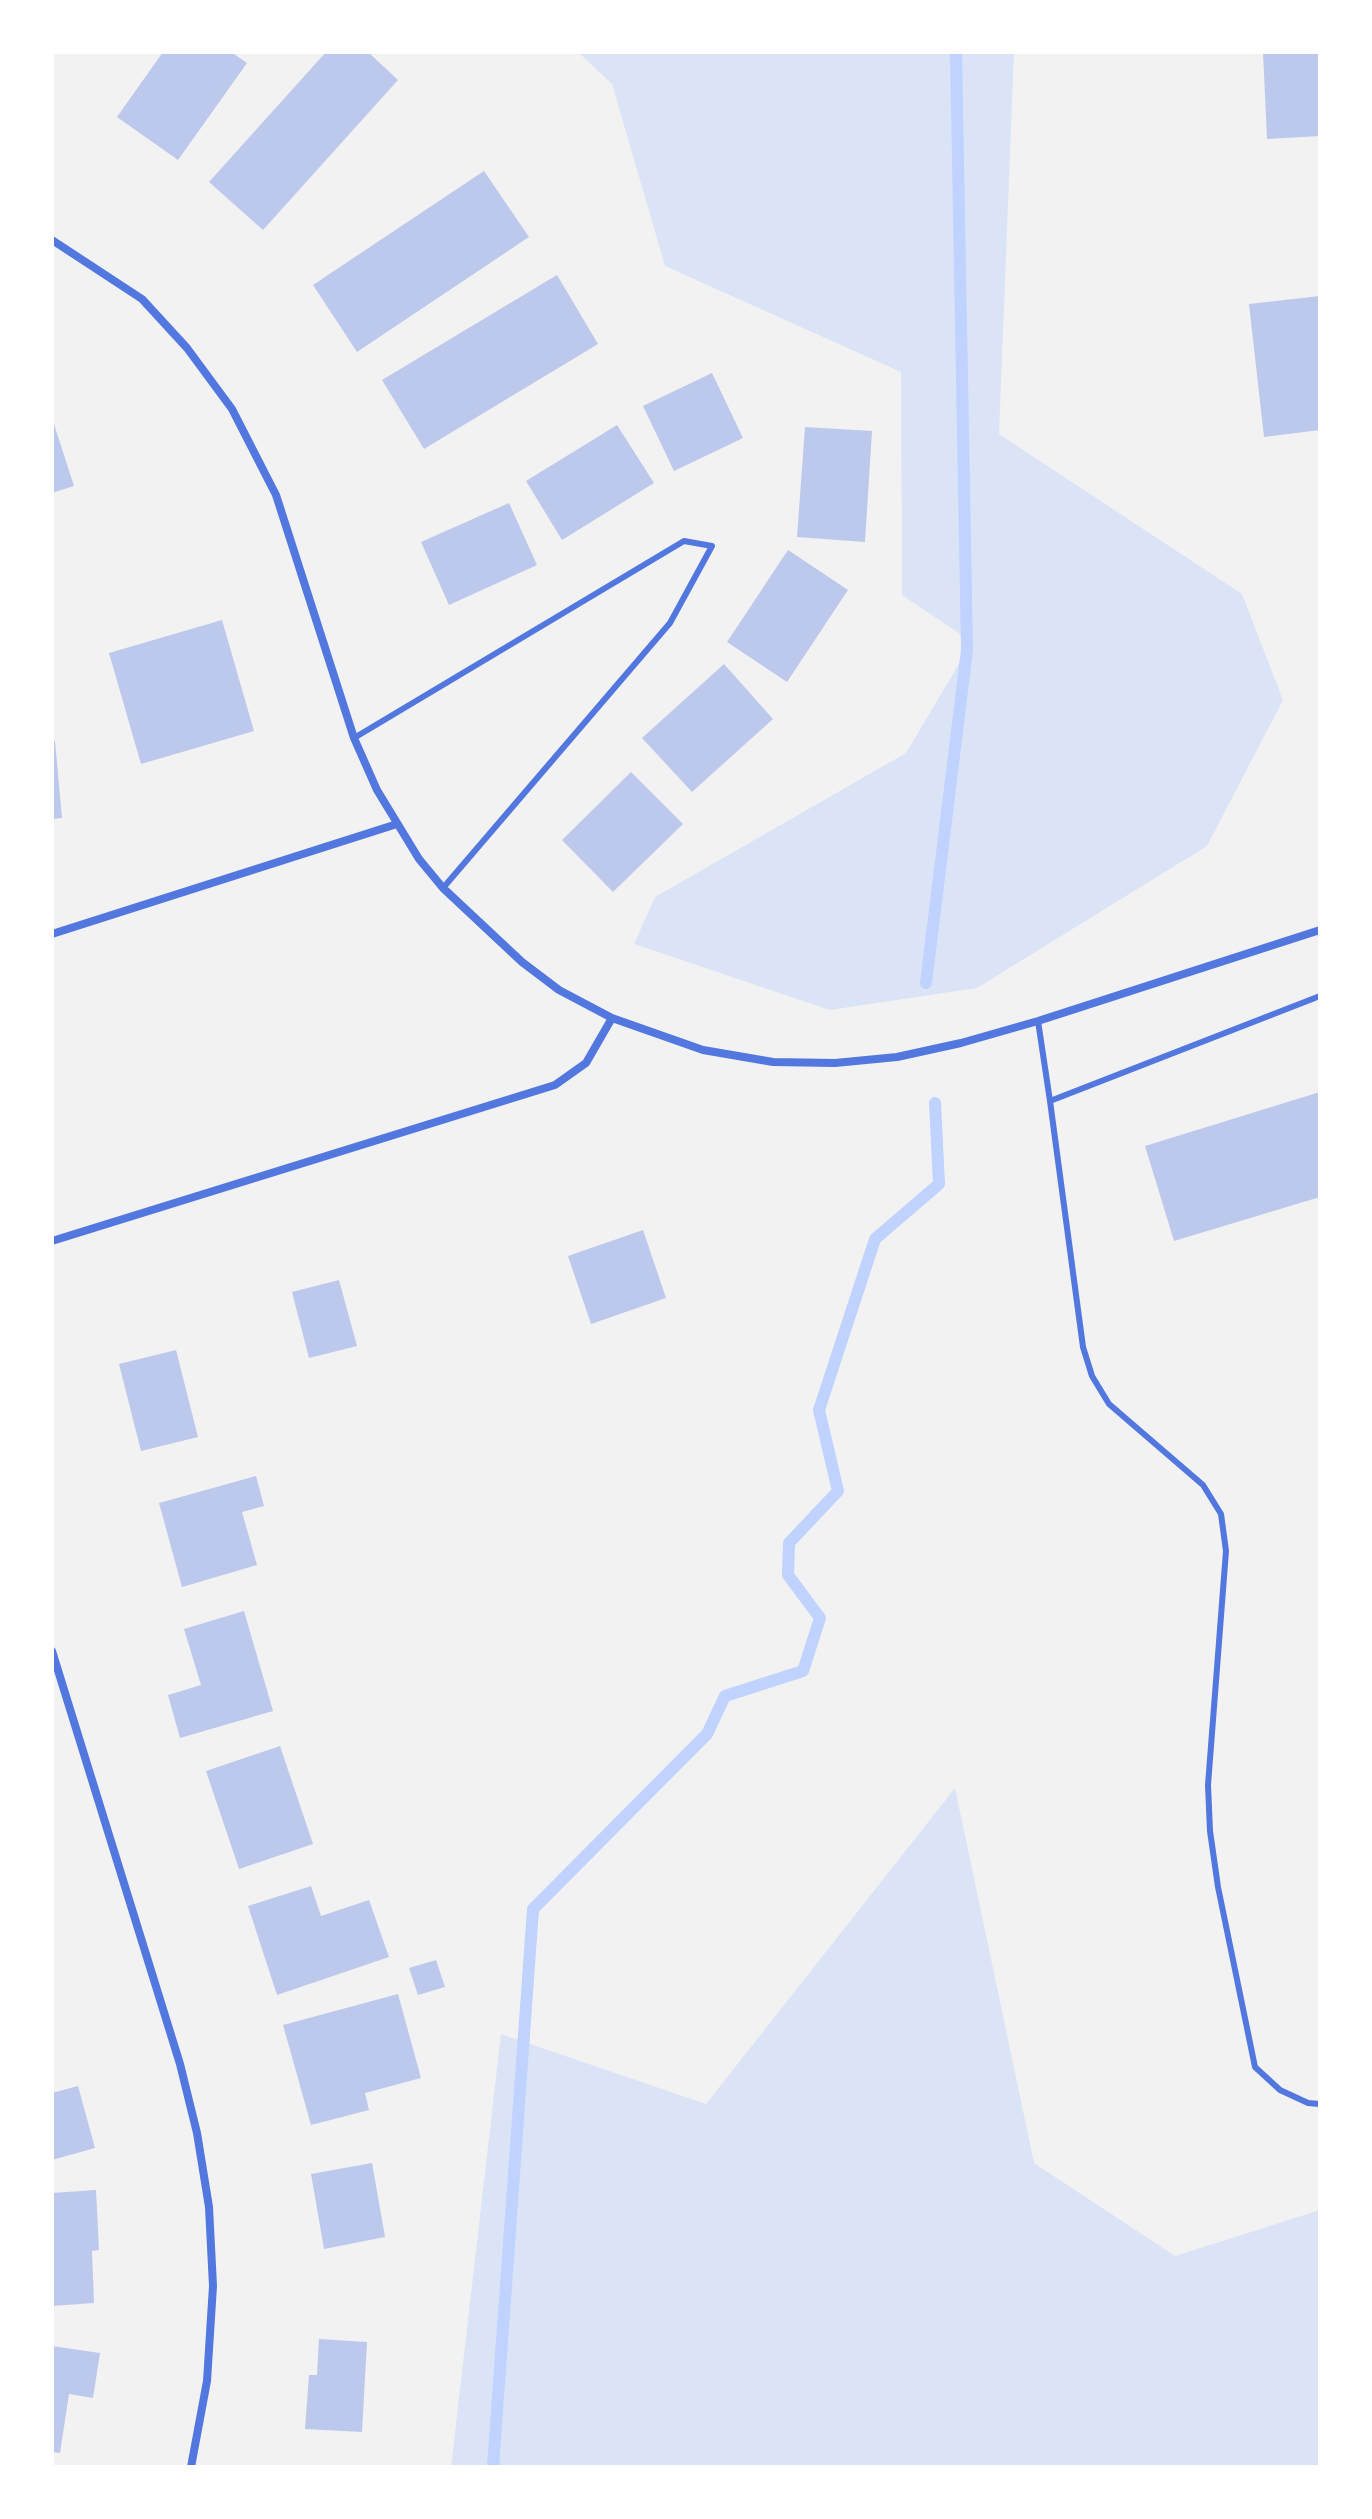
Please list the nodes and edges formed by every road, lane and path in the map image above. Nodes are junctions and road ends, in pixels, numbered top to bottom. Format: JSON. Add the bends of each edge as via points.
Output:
{"nodes":[{"id":1,"x":52,"y":240,"type":"edge"},
{"id":2,"x":354,"y":738,"type":"junction"},
{"id":3,"x":397,"y":824,"type":"junction"},
{"id":4,"x":443,"y":888,"type":"junction"},
{"id":5,"x":1320,"y":930,"type":"edge"},
{"id":6,"x":52,"y":934,"type":"edge"},
{"id":7,"x":1320,"y":996,"type":"edge"},
{"id":8,"x":612,"y":1018,"type":"junction"},
{"id":9,"x":1038,"y":1021,"type":"junction"},
{"id":10,"x":1050,"y":1101,"type":"junction"},
{"id":11,"x":52,"y":1241,"type":"edge"},
{"id":12,"x":52,"y":1651,"type":"edge"},
{"id":13,"x":1320,"y":2104,"type":"edge"},
{"id":14,"x":191,"y":2467,"type":"edge"}],
"edges":[{"from":1,"to":2,"type":"street","via":[[142,299],[232,409],[276,495]]},
{"from":2,"to":3,"type":"street"},
{"from":2,"to":4,"type":"lane","via":[[684,541],[712,546],[670,623]]},
{"from":3,"to":4,"type":"street"},
{"from":3,"to":6,"type":"street"},
{"from":4,"to":8,"type":"street","via":[[522,962],[559,990]]},
{"from":5,"to":9,"type":"street"},
{"from":7,"to":10,"type":"lane"},
{"from":8,"to":9,"type":"street","via":[[703,1050],[773,1062],[835,1063],[910,1054]]},
{"from":8,"to":11,"type":"street","via":[[586,1063],[555,1085]]},
{"from":9,"to":10,"type":"lane"},
{"from":10,"to":13,"type":"lane","via":[[1083,1347],[1092,1376],[1109,1404],[1203,1485],[1221,1514],[1226,1551],[1208,1785],[1218,1887],[1255,2067],[1280,2090]]},
{"from":12,"to":14,"type":"street","via":[[197,2133],[209,2207],[213,2286],[207,2381]]}]}
